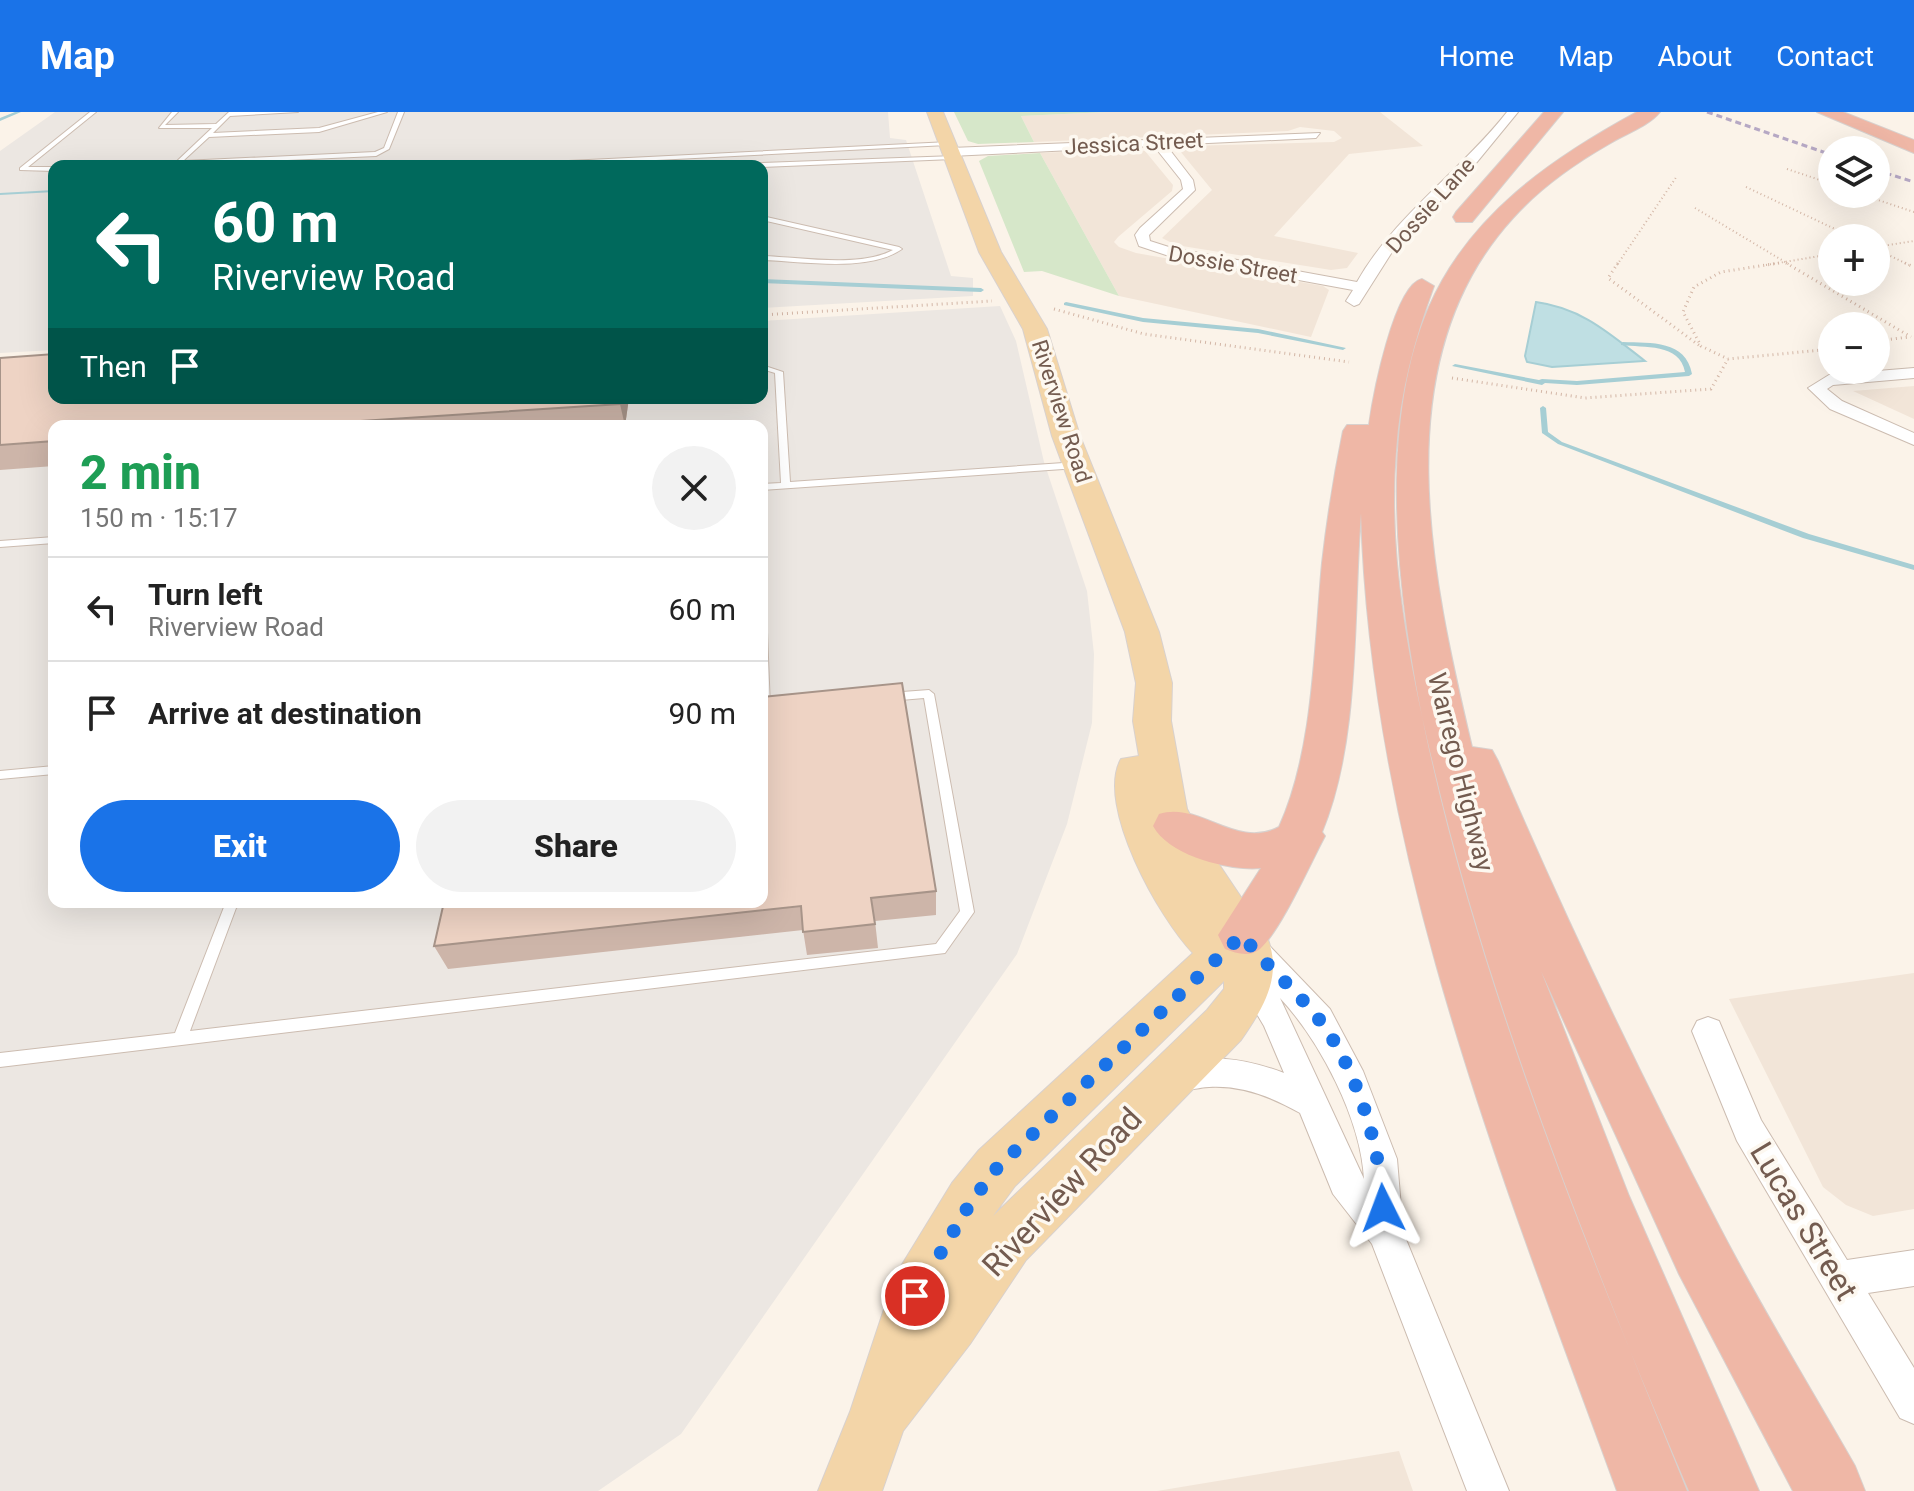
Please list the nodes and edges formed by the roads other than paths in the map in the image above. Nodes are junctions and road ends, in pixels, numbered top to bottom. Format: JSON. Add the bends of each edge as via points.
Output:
{"nodes":[{"id":1,"x":93,"y":112,"type":"edge"},
{"id":2,"x":175,"y":112,"type":"edge"},
{"id":3,"x":295,"y":112,"type":"edge"},
{"id":4,"x":384,"y":112,"type":"edge"},
{"id":5,"x":401,"y":112,"type":"edge"},
{"id":6,"x":935,"y":112,"type":"edge"},
{"id":7,"x":1513,"y":112,"type":"edge"},
{"id":8,"x":1554,"y":112,"type":"edge"},
{"id":9,"x":1826,"y":112,"type":"edge"},
{"id":10,"x":1857,"y":112,"type":"edge"},
{"id":11,"x":230,"y":114,"type":"edge"},
{"id":12,"x":1646,"y":114,"type":"edge"},
{"id":13,"x":217,"y":126,"type":"junction"},
{"id":14,"x":1914,"y":134,"type":"edge"},
{"id":15,"x":208,"y":135,"type":"junction"},
{"id":16,"x":1316,"y":135,"type":"dead end"},
{"id":17,"x":1157,"y":142,"type":"junction"},
{"id":18,"x":1914,"y":147,"type":"edge"},
{"id":19,"x":950,"y":151,"type":"junction"},
{"id":20,"x":686,"y":155,"type":"junction"},
{"id":21,"x":635,"y":157,"type":"junction"},
{"id":22,"x":181,"y":160,"type":"edge"},
{"id":23,"x":244,"y":160,"type":"edge"},
{"id":24,"x":592,"y":160,"type":"edge"},
{"id":25,"x":638,"y":160,"type":"edge"},
{"id":26,"x":681,"y":160,"type":"edge"},
{"id":27,"x":889,"y":160,"type":"junction"},
{"id":28,"x":768,"y":165,"type":"edge"},
{"id":29,"x":48,"y":169,"type":"edge"},
{"id":30,"x":768,"y":170,"type":"edge"},
{"id":31,"x":768,"y":219,"type":"edge"},
{"id":32,"x":1447,"y":242,"type":"dead end"},
{"id":33,"x":768,"y":258,"type":"edge"},
{"id":34,"x":1434,"y":265,"type":"dead end"},
{"id":35,"x":1361,"y":287,"type":"junction"},
{"id":36,"x":1354,"y":302,"type":"dead end"},
{"id":37,"x":1394,"y":362,"type":"junction"},
{"id":38,"x":768,"y":369,"type":"edge"},
{"id":39,"x":1914,"y":373,"type":"edge"},
{"id":40,"x":1914,"y":440,"type":"edge"},
{"id":41,"x":1078,"y":465,"type":"junction"},
{"id":42,"x":786,"y":486,"type":"junction"},
{"id":43,"x":768,"y":487,"type":"edge"},
{"id":44,"x":48,"y":540,"type":"edge"},
{"id":45,"x":0,"y":544,"type":"edge"},
{"id":46,"x":869,"y":699,"type":"edge"},
{"id":47,"x":779,"y":707,"type":"edge"},
{"id":48,"x":768,"y":708,"type":"edge"},
{"id":49,"x":1152,"y":721,"type":"junction"},
{"id":50,"x":1447,"y":731,"type":"junction"},
{"id":51,"x":48,"y":771,"type":"edge"},
{"id":52,"x":0,"y":775,"type":"edge"},
{"id":53,"x":1175,"y":826,"type":"junction"},
{"id":54,"x":1302,"y":836,"type":"junction"},
{"id":55,"x":233,"y":908,"type":"edge"},
{"id":56,"x":1241,"y":952,"type":"junction"},
{"id":57,"x":1708,"y":1031,"type":"dead end"},
{"id":58,"x":180,"y":1038,"type":"junction"},
{"id":59,"x":0,"y":1060,"type":"edge"},
{"id":60,"x":1169,"y":1080,"type":"junction"},
{"id":61,"x":1314,"y":1104,"type":"junction"},
{"id":62,"x":1385,"y":1232,"type":"junction"},
{"id":63,"x":1914,"y":1268,"type":"edge"},
{"id":64,"x":1840,"y":1279,"type":"junction"},
{"id":65,"x":1914,"y":1404,"type":"edge"},
{"id":66,"x":880,"y":1412,"type":"junction"},
{"id":67,"x":850,"y":1491,"type":"edge"},
{"id":68,"x":1488,"y":1491,"type":"edge"},
{"id":69,"x":1652,"y":1491,"type":"edge"},
{"id":70,"x":1724,"y":1491,"type":"edge"},
{"id":71,"x":1830,"y":1491,"type":"edge"}],
"edges":[{"from":1,"to":29,"type":"lane","via":[[22,169]]},
{"from":2,"to":13,"type":"lane","via":[[161,127]]},
{"from":3,"to":11,"type":"lane"},
{"from":4,"to":15,"type":"lane","via":[[319,130]]},
{"from":5,"to":23,"type":"lane","via":[[386,149],[376,154]]},
{"from":6,"to":19,"type":"main road","name":"Riverview Road"},
{"from":7,"to":35,"type":"street","name":"Dossie Lane","via":[[1417,214]]},
{"from":8,"to":32,"type":"highway"},
{"from":9,"to":18,"type":"highway"},
{"from":10,"to":14,"type":"highway"},
{"from":11,"to":13,"type":"lane"},
{"from":12,"to":50,"type":"highway","name":"Warrego Highway","via":[[1558,165],[1516,200],[1462,268],[1431,341],[1415,420],[1415,533],[1420,596]]},
{"from":13,"to":15,"type":"lane"},
{"from":15,"to":22,"type":"lane"},
{"from":16,"to":17,"type":"street","name":"Jessica Street"},
{"from":17,"to":19,"type":"street","name":"Jessica Street"},
{"from":17,"to":35,"type":"street","name":"Dossie Street","via":[[1189,190],[1145,231],[1144,243]]},
{"from":19,"to":20,"type":"lane","via":[[815,148],[734,158]]},
{"from":19,"to":27,"type":"lane"},
{"from":19,"to":41,"type":"main road","name":"Riverview Road","via":[[996,266],[1035,329]]},
{"from":20,"to":21,"type":"lane"},
{"from":20,"to":26,"type":"lane"},
{"from":21,"to":24,"type":"lane"},
{"from":21,"to":25,"type":"lane"},
{"from":27,"to":28,"type":"lane"},
{"from":27,"to":30,"type":"lane"},
{"from":31,"to":33,"type":"lane","via":[[899,249],[889,257],[862,260]]},
{"from":34,"to":37,"type":"highway","name":"Warrego Highway"},
{"from":35,"to":36,"type":"street","name":"Dossie Lane"},
{"from":37,"to":54,"type":"highway","via":[[1376,358],[1351,462],[1326,705]]},
{"from":37,"to":69,"type":"highway","name":"Warrego Highway","via":[[1381,444],[1380,545],[1386,621],[1420,808],[1490,1057]]},
{"from":38,"to":42,"type":"lane","via":[[779,372]]},
{"from":39,"to":40,"type":"street","via":[[1829,380],[1816,388],[1836,405]]},
{"from":41,"to":42,"type":"lane"},
{"from":41,"to":49,"type":"main road","name":"Riverview Road","via":[[1149,657]]},
{"from":42,"to":43,"type":"lane"},
{"from":44,"to":45,"type":"lane"},
{"from":46,"to":58,"type":"lane","via":[[929,694],[967,912],[940,949]]},
{"from":47,"to":48,"type":"lane"},
{"from":49,"to":53,"type":"main road","name":"Riverview Road","via":[[1163,793]]},
{"from":49,"to":56,"type":"main road","name":"Riverview Road","via":[[1135,767],[1142,821],[1154,858],[1196,926]]},
{"from":50,"to":70,"type":"highway","name":"Warrego Highway","via":[[1473,833],[1582,1156]]},
{"from":50,"to":71,"type":"highway","via":[[1478,763],[1627,1104],[1700,1253]]},
{"from":51,"to":52,"type":"lane"},
{"from":53,"to":54,"type":"highway","via":[[1209,844],[1242,851],[1276,848]]},
{"from":53,"to":56,"type":"main road","name":"Riverview Road"},
{"from":54,"to":56,"type":"highway"},
{"from":55,"to":58,"type":"lane"},
{"from":56,"to":60,"type":"main road","name":"Riverview Road","via":[[1245,996]]},
{"from":56,"to":61,"type":"street"},
{"from":56,"to":62,"type":"street","via":[[1319,1019],[1339,1053],[1380,1159]]},
{"from":56,"to":66,"type":"main road","name":"Riverview Road","via":[[997,1168],[915,1296]]},
{"from":57,"to":64,"type":"street","name":"Lucas Street","via":[[1749,1130]]},
{"from":58,"to":59,"type":"lane"},
{"from":60,"to":61,"type":"street","via":[[1198,1072],[1235,1072],[1276,1084]]},
{"from":60,"to":66,"type":"main road","name":"Riverview Road","via":[[1007,1241]]},
{"from":61,"to":62,"type":"street","via":[[1345,1182]]},
{"from":62,"to":68,"type":"street"},
{"from":63,"to":64,"type":"street"},
{"from":64,"to":65,"type":"street","name":"Lucas Street"},
{"from":66,"to":67,"type":"main road","name":"Riverview Road"}]}
